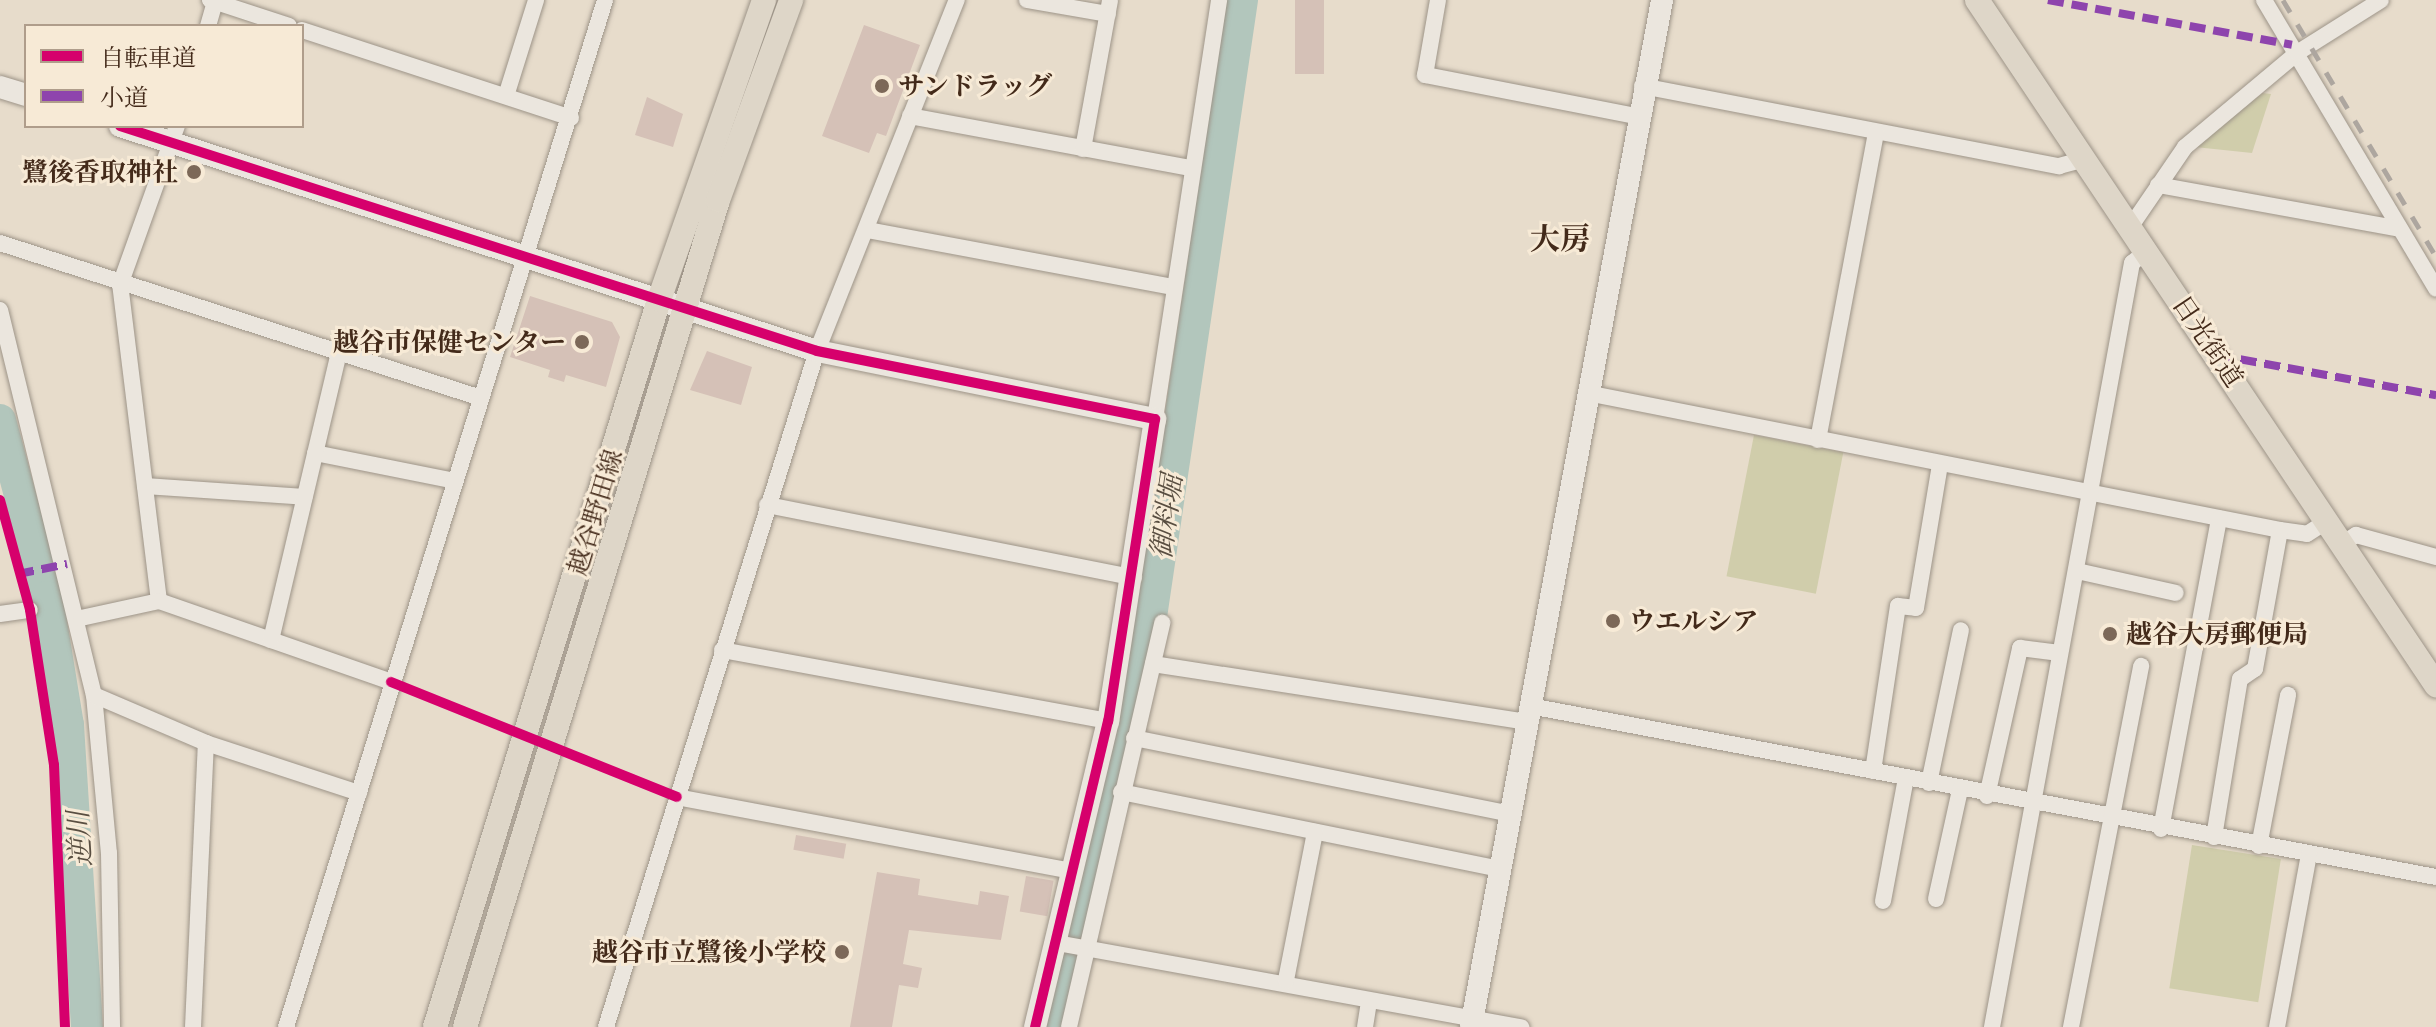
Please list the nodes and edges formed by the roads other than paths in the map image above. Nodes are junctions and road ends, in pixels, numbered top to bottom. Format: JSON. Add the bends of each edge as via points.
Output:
{"nodes":[{"id":1,"x":536,"y":0,"type":"edge"},
{"id":2,"x":605,"y":0,"type":"edge"},
{"id":3,"x":764,"y":0,"type":"edge"},
{"id":4,"x":791,"y":0,"type":"edge"},
{"id":5,"x":957,"y":0,"type":"edge"},
{"id":6,"x":1027,"y":0,"type":"edge"},
{"id":7,"x":1219,"y":0,"type":"edge"},
{"id":8,"x":1438,"y":0,"type":"edge"},
{"id":9,"x":1662,"y":0,"type":"edge"},
{"id":10,"x":1977,"y":0,"type":"edge"},
{"id":11,"x":2264,"y":0,"type":"edge"},
{"id":12,"x":2381,"y":0,"type":"edge"},
{"id":13,"x":213,"y":1,"type":"edge"},
{"id":14,"x":1077,"y":4,"type":"edge"},
{"id":15,"x":1109,"y":7,"type":"edge"},
{"id":16,"x":208,"y":24,"type":"edge"},
{"id":17,"x":283,"y":24,"type":"edge"},
{"id":18,"x":304,"y":31,"type":"edge"},
{"id":19,"x":2297,"y":53,"type":"junction"},
{"id":20,"x":1642,"y":86,"type":"junction"},
{"id":21,"x":0,"y":87,"type":"edge"},
{"id":22,"x":24,"y":94,"type":"edge"},
{"id":23,"x":506,"y":96,"type":"junction"},
{"id":24,"x":910,"y":116,"type":"junction"},
{"id":25,"x":1636,"y":116,"type":"junction"},
{"id":26,"x":571,"y":118,"type":"junction"},
{"id":27,"x":134,"y":128,"type":"edge"},
{"id":28,"x":1876,"y":132,"type":"junction"},
{"id":29,"x":174,"y":134,"type":"edge"},
{"id":30,"x":1083,"y":149,"type":"junction"},
{"id":31,"x":2086,"y":159,"type":"junction"},
{"id":32,"x":1191,"y":168,"type":"junction"},
{"id":33,"x":2158,"y":185,"type":"junction"},
{"id":34,"x":2131,"y":226,"type":"junction"},
{"id":35,"x":2400,"y":229,"type":"junction"},
{"id":36,"x":868,"y":230,"type":"junction"},
{"id":37,"x":0,"y":243,"type":"edge"},
{"id":38,"x":2147,"y":251,"type":"junction"},
{"id":39,"x":529,"y":260,"type":"junction"},
{"id":40,"x":120,"y":285,"type":"junction"},
{"id":41,"x":1174,"y":287,"type":"junction"},
{"id":42,"x":2436,"y":289,"type":"edge"},
{"id":43,"x":659,"y":300,"type":"junction"},
{"id":44,"x":684,"y":309,"type":"junction"},
{"id":45,"x":0,"y":310,"type":"edge"},
{"id":46,"x":817,"y":351,"type":"junction"},
{"id":47,"x":339,"y":353,"type":"junction"},
{"id":48,"x":1587,"y":393,"type":"junction"},
{"id":49,"x":481,"y":398,"type":"junction"},
{"id":50,"x":1155,"y":419,"type":"junction"},
{"id":51,"x":1818,"y":440,"type":"junction"},
{"id":52,"x":315,"y":453,"type":"junction"},
{"id":53,"x":1940,"y":464,"type":"junction"},
{"id":54,"x":455,"y":481,"type":"junction"},
{"id":55,"x":145,"y":486,"type":"junction"},
{"id":56,"x":2094,"y":492,"type":"junction"},
{"id":57,"x":305,"y":497,"type":"junction"},
{"id":58,"x":767,"y":505,"type":"junction"},
{"id":59,"x":2219,"y":518,"type":"junction"},
{"id":60,"x":2327,"y":521,"type":"junction"},
{"id":61,"x":2280,"y":530,"type":"junction"},
{"id":62,"x":2342,"y":544,"type":"junction"},
{"id":63,"x":2436,"y":557,"type":"edge"},
{"id":64,"x":2077,"y":571,"type":"junction"},
{"id":65,"x":1134,"y":578,"type":"junction"},
{"id":66,"x":2176,"y":593,"type":"dead end"},
{"id":67,"x":159,"y":601,"type":"junction"},
{"id":68,"x":30,"y":610,"type":"dead end"},
{"id":69,"x":0,"y":614,"type":"edge"},
{"id":70,"x":81,"y":618,"type":"junction"},
{"id":71,"x":1162,"y":623,"type":"dead end"},
{"id":72,"x":1961,"y":630,"type":"dead end"},
{"id":73,"x":271,"y":640,"type":"junction"},
{"id":74,"x":722,"y":650,"type":"junction"},
{"id":75,"x":2060,"y":653,"type":"junction"},
{"id":76,"x":1153,"y":664,"type":"junction"},
{"id":77,"x":2141,"y":666,"type":"dead end"},
{"id":78,"x":391,"y":682,"type":"junction"},
{"id":79,"x":2436,"y":685,"type":"edge"},
{"id":80,"x":94,"y":695,"type":"junction"},
{"id":81,"x":2288,"y":695,"type":"dead end"},
{"id":82,"x":1528,"y":714,"type":"junction"},
{"id":83,"x":1108,"y":721,"type":"junction"},
{"id":84,"x":1134,"y":738,"type":"junction"},
{"id":85,"x":206,"y":743,"type":"junction"},
{"id":86,"x":1873,"y":771,"type":"junction"},
{"id":87,"x":1906,"y":778,"type":"junction"},
{"id":88,"x":1929,"y":783,"type":"junction"},
{"id":89,"x":1960,"y":790,"type":"junction"},
{"id":90,"x":1121,"y":792,"type":"junction"},
{"id":91,"x":359,"y":793,"type":"junction"},
{"id":92,"x":1987,"y":796,"type":"junction"},
{"id":93,"x":677,"y":797,"type":"junction"},
{"id":94,"x":2029,"y":805,"type":"junction"},
{"id":95,"x":1510,"y":814,"type":"junction"},
{"id":96,"x":2112,"y":820,"type":"junction"},
{"id":97,"x":2161,"y":829,"type":"junction"},
{"id":98,"x":1315,"y":832,"type":"junction"},
{"id":99,"x":2214,"y":837,"type":"junction"},
{"id":100,"x":2259,"y":846,"type":"junction"},
{"id":101,"x":2309,"y":854,"type":"junction"},
{"id":102,"x":1499,"y":869,"type":"junction"},
{"id":103,"x":1074,"y":871,"type":"junction"},
{"id":104,"x":2436,"y":877,"type":"edge"},
{"id":105,"x":1936,"y":899,"type":"dead end"},
{"id":106,"x":1883,"y":901,"type":"dead end"},
{"id":107,"x":1060,"y":944,"type":"junction"},
{"id":108,"x":1085,"y":949,"type":"junction"},
{"id":109,"x":1286,"y":980,"type":"dead end"},
{"id":110,"x":1369,"y":1001,"type":"junction"},
{"id":111,"x":1472,"y":1024,"type":"edge"},
{"id":112,"x":112,"y":1027,"type":"edge"},
{"id":113,"x":193,"y":1027,"type":"edge"},
{"id":114,"x":286,"y":1027,"type":"edge"},
{"id":115,"x":435,"y":1027,"type":"edge"},
{"id":116,"x":465,"y":1027,"type":"edge"},
{"id":117,"x":606,"y":1027,"type":"edge"},
{"id":118,"x":1035,"y":1027,"type":"edge"},
{"id":119,"x":1069,"y":1027,"type":"edge"},
{"id":120,"x":1365,"y":1027,"type":"edge"},
{"id":121,"x":1521,"y":1027,"type":"edge"},
{"id":122,"x":1992,"y":1027,"type":"edge"},
{"id":123,"x":2071,"y":1027,"type":"edge"},
{"id":124,"x":2277,"y":1027,"type":"edge"}],
"edges":[{"from":1,"to":23,"type":"street"},
{"from":2,"to":26,"type":"street"},
{"from":3,"to":43,"type":"main road","name":"越谷野田線"},
{"from":4,"to":44,"type":"main road","name":"越谷野田線"},
{"from":5,"to":24,"type":"street"},
{"from":6,"to":14,"type":"street"},
{"from":7,"to":32,"type":"street"},
{"from":8,"to":25,"type":"street","via":[[1425,75]]},
{"from":9,"to":20,"type":"street"},
{"from":10,"to":31,"type":"main road","name":"日光街道"},
{"from":11,"to":19,"type":"street"},
{"from":12,"to":19,"type":"street"},
{"from":13,"to":16,"type":"street"},
{"from":13,"to":17,"type":"street"},
{"from":14,"to":15,"type":"street"},
{"from":15,"to":30,"type":"street"},
{"from":18,"to":23,"type":"street"},
{"from":19,"to":33,"type":"street","via":[[2185,147]]},
{"from":19,"to":35,"type":"street"},
{"from":20,"to":25,"type":"street"},
{"from":20,"to":28,"type":"street"},
{"from":21,"to":22,"type":"street"},
{"from":23,"to":26,"type":"street"},
{"from":24,"to":30,"type":"street"},
{"from":24,"to":36,"type":"street"},
{"from":25,"to":48,"type":"street"},
{"from":26,"to":39,"type":"street"},
{"from":27,"to":29,"type":"street"},
{"from":28,"to":31,"type":"street","via":[[2059,166]]},
{"from":28,"to":51,"type":"street"},
{"from":29,"to":39,"type":"street"},
{"from":29,"to":40,"type":"street"},
{"from":30,"to":32,"type":"street"},
{"from":31,"to":34,"type":"main road","name":"日光街道"},
{"from":32,"to":41,"type":"street"},
{"from":33,"to":34,"type":"street"},
{"from":33,"to":35,"type":"street"},
{"from":34,"to":38,"type":"main road","name":"日光街道"},
{"from":35,"to":42,"type":"street"},
{"from":36,"to":41,"type":"street"},
{"from":36,"to":46,"type":"street"},
{"from":37,"to":40,"type":"street"},
{"from":38,"to":56,"type":"street","via":[[2132,263]]},
{"from":38,"to":60,"type":"main road","name":"日光街道"},
{"from":39,"to":43,"type":"street"},
{"from":39,"to":49,"type":"street"},
{"from":40,"to":47,"type":"street"},
{"from":40,"to":55,"type":"street"},
{"from":41,"to":50,"type":"street"},
{"from":43,"to":44,"type":"street"},
{"from":43,"to":115,"type":"main road","name":"越谷野田線"},
{"from":44,"to":46,"type":"street"},
{"from":44,"to":116,"type":"main road","name":"越谷野田線"},
{"from":45,"to":70,"type":"street"},
{"from":46,"to":50,"type":"street"},
{"from":46,"to":58,"type":"street"},
{"from":47,"to":49,"type":"street"},
{"from":47,"to":52,"type":"street"},
{"from":48,"to":51,"type":"street"},
{"from":48,"to":82,"type":"street"},
{"from":49,"to":54,"type":"street"},
{"from":50,"to":65,"type":"street"},
{"from":51,"to":53,"type":"street"},
{"from":52,"to":54,"type":"street"},
{"from":52,"to":57,"type":"street"},
{"from":53,"to":56,"type":"street"},
{"from":53,"to":86,"type":"street","via":[[1916,608],[1898,606]]},
{"from":54,"to":78,"type":"street"},
{"from":55,"to":57,"type":"street"},
{"from":55,"to":67,"type":"street"},
{"from":56,"to":59,"type":"street"},
{"from":56,"to":64,"type":"street"},
{"from":57,"to":73,"type":"street"},
{"from":58,"to":65,"type":"street"},
{"from":58,"to":74,"type":"street"},
{"from":59,"to":61,"type":"street"},
{"from":59,"to":97,"type":"street"},
{"from":60,"to":61,"type":"street","via":[[2307,534]]},
{"from":60,"to":62,"type":"main road","name":"日光街道"},
{"from":61,"to":99,"type":"street","via":[[2255,669],[2240,679]]},
{"from":62,"to":63,"type":"street","via":[[2356,535]]},
{"from":62,"to":79,"type":"main road","name":"日光街道"},
{"from":64,"to":66,"type":"street"},
{"from":64,"to":75,"type":"street"},
{"from":65,"to":83,"type":"street"},
{"from":67,"to":70,"type":"street"},
{"from":67,"to":73,"type":"street"},
{"from":68,"to":69,"type":"street"},
{"from":70,"to":80,"type":"street"},
{"from":71,"to":76,"type":"street"},
{"from":72,"to":88,"type":"street"},
{"from":73,"to":78,"type":"street"},
{"from":74,"to":83,"type":"street"},
{"from":74,"to":93,"type":"street"},
{"from":75,"to":92,"type":"street","via":[[2020,648]]},
{"from":75,"to":94,"type":"street"},
{"from":76,"to":82,"type":"street"},
{"from":76,"to":84,"type":"street"},
{"from":77,"to":96,"type":"street"},
{"from":78,"to":91,"type":"street"},
{"from":80,"to":85,"type":"street"},
{"from":80,"to":112,"type":"street","via":[[109,853]]},
{"from":81,"to":100,"type":"street"},
{"from":82,"to":86,"type":"street"},
{"from":82,"to":95,"type":"street"},
{"from":83,"to":103,"type":"street"},
{"from":84,"to":90,"type":"street"},
{"from":84,"to":95,"type":"street"},
{"from":85,"to":91,"type":"street"},
{"from":85,"to":113,"type":"street"},
{"from":86,"to":87,"type":"street"},
{"from":87,"to":88,"type":"street"},
{"from":87,"to":106,"type":"street"},
{"from":88,"to":89,"type":"street"},
{"from":89,"to":92,"type":"street"},
{"from":89,"to":105,"type":"street"},
{"from":90,"to":98,"type":"street"},
{"from":90,"to":108,"type":"street"},
{"from":91,"to":114,"type":"street"},
{"from":92,"to":94,"type":"street"},
{"from":93,"to":103,"type":"street"},
{"from":93,"to":117,"type":"street"},
{"from":94,"to":96,"type":"street"},
{"from":94,"to":122,"type":"street"},
{"from":95,"to":102,"type":"street"},
{"from":96,"to":97,"type":"street"},
{"from":96,"to":123,"type":"street"},
{"from":97,"to":99,"type":"street"},
{"from":98,"to":102,"type":"street"},
{"from":98,"to":109,"type":"street"},
{"from":99,"to":100,"type":"street"},
{"from":100,"to":101,"type":"street"},
{"from":101,"to":104,"type":"street"},
{"from":101,"to":124,"type":"street"},
{"from":102,"to":111,"type":"street"},
{"from":103,"to":107,"type":"street"},
{"from":107,"to":108,"type":"street"},
{"from":107,"to":118,"type":"street"},
{"from":108,"to":110,"type":"street"},
{"from":108,"to":119,"type":"street"},
{"from":110,"to":111,"type":"street"},
{"from":110,"to":120,"type":"street"},
{"from":111,"to":121,"type":"street"}]}
